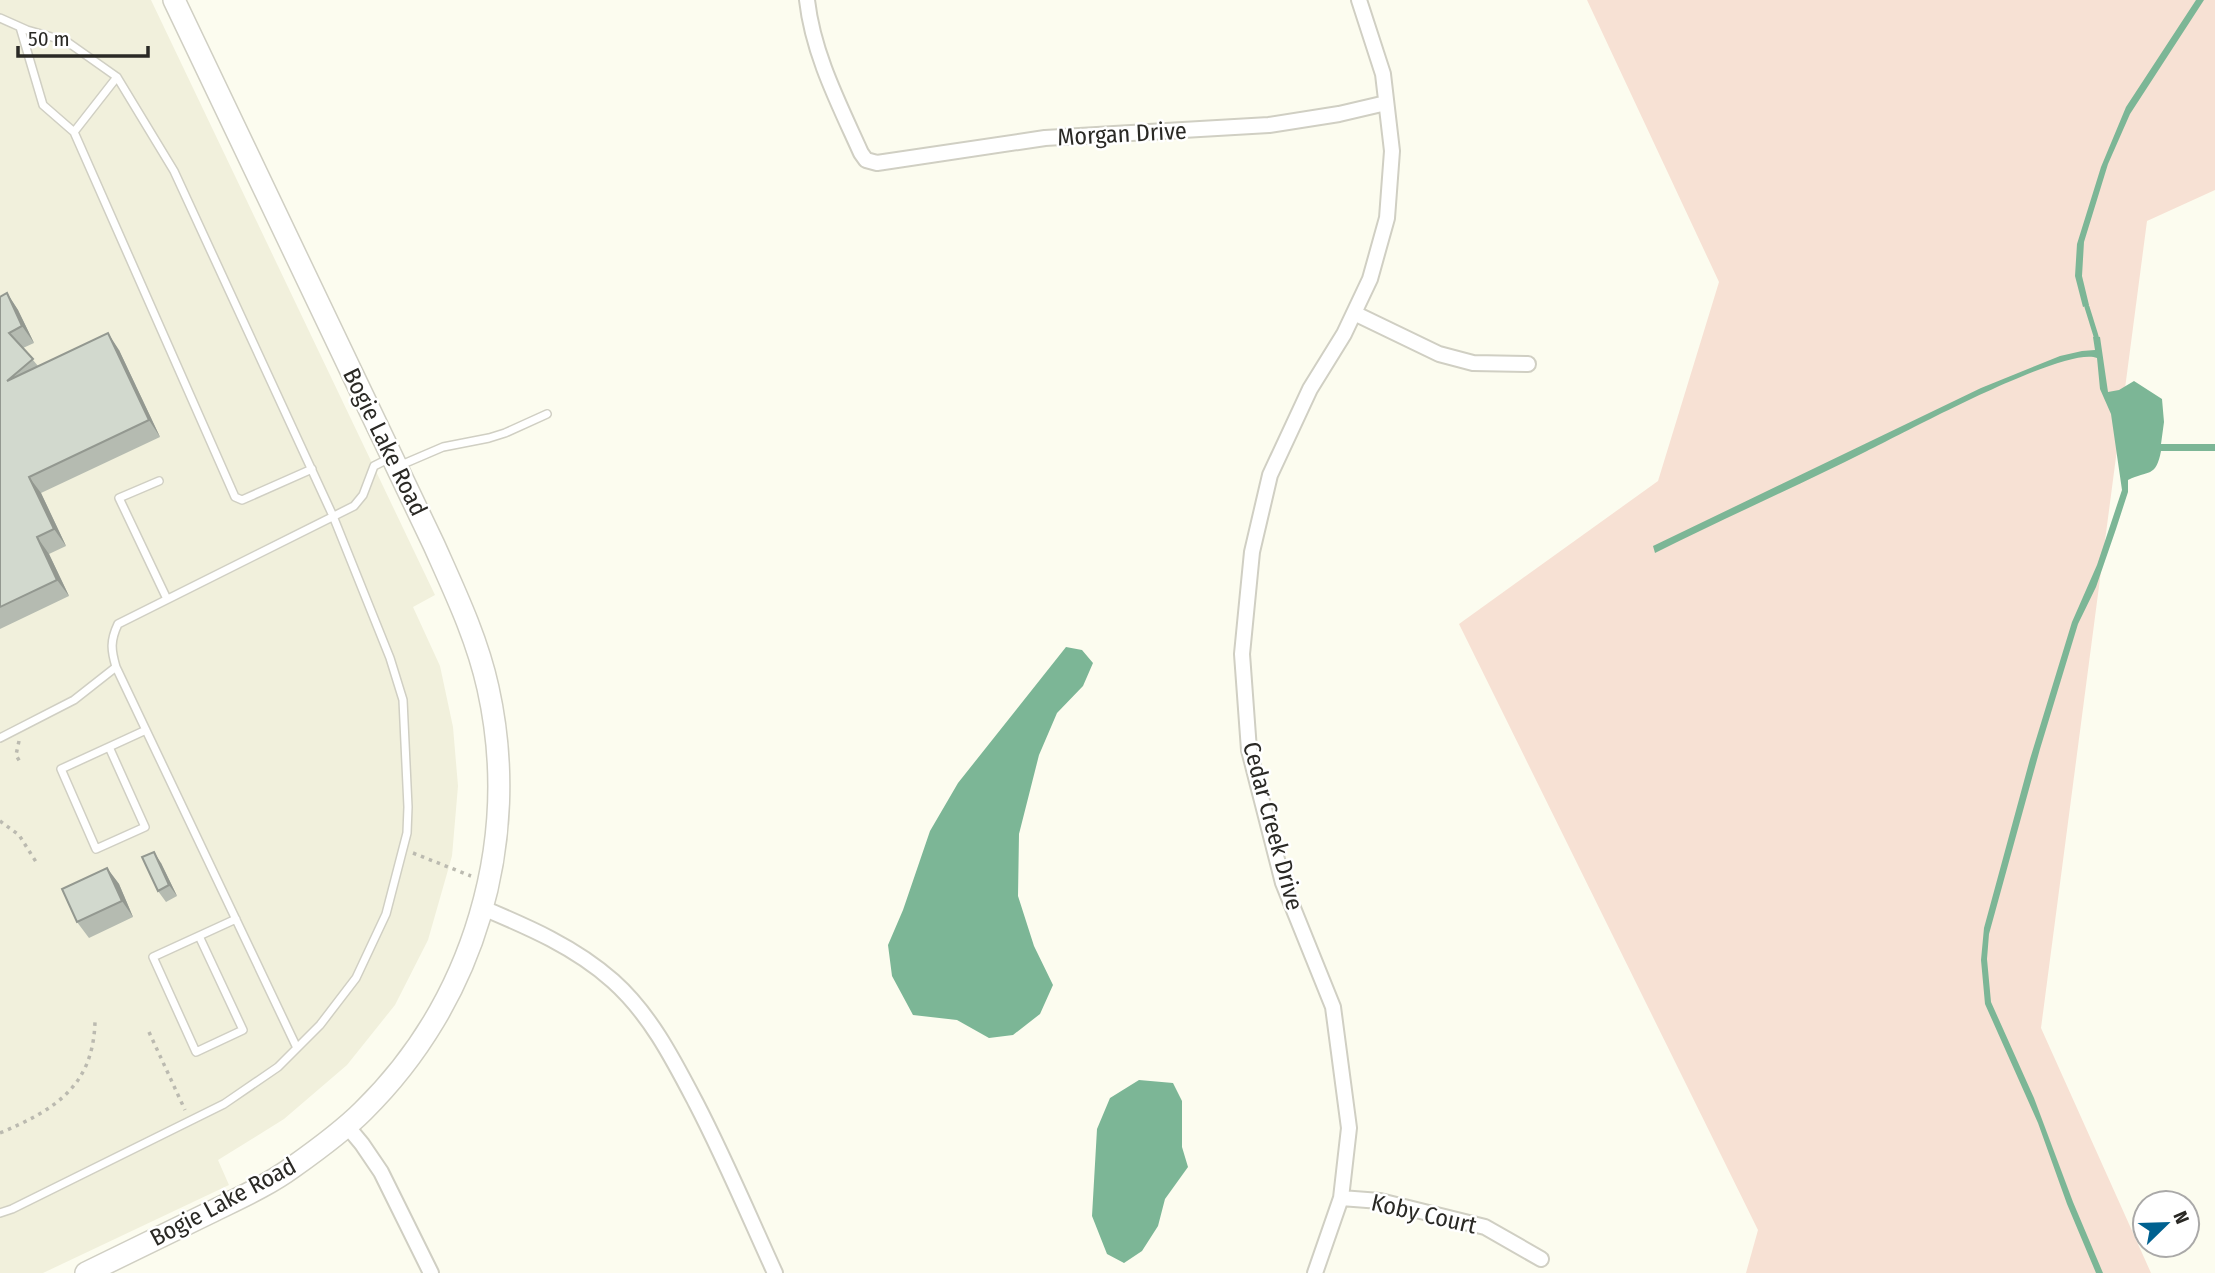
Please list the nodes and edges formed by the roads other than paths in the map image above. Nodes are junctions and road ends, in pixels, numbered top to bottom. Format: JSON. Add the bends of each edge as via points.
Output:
{"nodes":[{"id":1,"x":176,"y":0,"type":"edge"},
{"id":2,"x":807,"y":0,"type":"edge"},
{"id":3,"x":1359,"y":0,"type":"edge"},
{"id":4,"x":0,"y":18,"type":"edge"},
{"id":5,"x":20,"y":27,"type":"junction"},
{"id":6,"x":117,"y":77,"type":"junction"},
{"id":7,"x":1386,"y":103,"type":"junction"},
{"id":8,"x":74,"y":132,"type":"junction"},
{"id":9,"x":1354,"y":313,"type":"junction"},
{"id":10,"x":1528,"y":365,"type":"dead end"},
{"id":11,"x":547,"y":414,"type":"dead end"},
{"id":12,"x":394,"y":462,"type":"junction"},
{"id":13,"x":312,"y":470,"type":"junction"},
{"id":14,"x":159,"y":481,"type":"dead end"},
{"id":15,"x":333,"y":516,"type":"junction"},
{"id":16,"x":167,"y":599,"type":"junction"},
{"id":17,"x":116,"y":667,"type":"junction"},
{"id":18,"x":146,"y":730,"type":"junction"},
{"id":19,"x":0,"y":738,"type":"edge"},
{"id":20,"x":109,"y":747,"type":"junction"},
{"id":21,"x":483,"y":908,"type":"junction"},
{"id":22,"x":236,"y":919,"type":"junction"},
{"id":23,"x":199,"y":936,"type":"junction"},
{"id":24,"x":297,"y":1048,"type":"junction"},
{"id":25,"x":347,"y":1125,"type":"junction"},
{"id":26,"x":1342,"y":1198,"type":"junction"},
{"id":27,"x":0,"y":1213,"type":"edge"},
{"id":28,"x":1541,"y":1259,"type":"dead end"},
{"id":29,"x":86,"y":1273,"type":"edge"},
{"id":30,"x":431,"y":1273,"type":"edge"},
{"id":31,"x":775,"y":1273,"type":"edge"},
{"id":32,"x":1315,"y":1273,"type":"edge"}],
"edges":[{"from":1,"to":12,"type":"main road","name":"Bogie Lake Road"},
{"from":2,"to":7,"type":"street","name":"Morgan Drive","via":[[832,90],[861,153],[877,163],[1045,138],[1269,125]]},
{"from":3,"to":7,"type":"street","name":"Cedar Creek Drive"},
{"from":4,"to":5,"type":"lane"},
{"from":5,"to":6,"type":"lane","via":[[66,41]]},
{"from":5,"to":8,"type":"lane","via":[[43,105]]},
{"from":6,"to":8,"type":"lane"},
{"from":6,"to":13,"type":"lane","via":[[174,171]]},
{"from":7,"to":9,"type":"street","name":"Cedar Creek Drive","via":[[1392,151],[1387,218],[1370,279]]},
{"from":8,"to":13,"type":"lane","via":[[235,497],[242,500]]},
{"from":9,"to":10,"type":"street","via":[[1439,354],[1473,363]]},
{"from":9,"to":26,"type":"street","name":"Cedar Creek Drive","via":[[1310,389],[1270,475],[1252,552],[1242,654],[1249,750],[1283,883],[1333,1006],[1349,1128]]},
{"from":11,"to":12,"type":"lane","via":[[505,433]]},
{"from":12,"to":15,"type":"lane","via":[[374,466],[354,506]]},
{"from":12,"to":21,"type":"main road","name":"Bogie Lake Road","via":[[460,604],[488,686],[499,778],[496,837]]},
{"from":13,"to":15,"type":"lane"},
{"from":14,"to":16,"type":"lane","via":[[119,498]]},
{"from":15,"to":16,"type":"lane"},
{"from":15,"to":24,"type":"lane","via":[[403,700],[407,833],[386,914],[356,978]]},
{"from":16,"to":17,"type":"lane","via":[[118,624],[110,649]]},
{"from":17,"to":18,"type":"lane"},
{"from":17,"to":19,"type":"lane","via":[[74,700]]},
{"from":18,"to":20,"type":"lane"},
{"from":18,"to":22,"type":"lane"},
{"from":20,"to":20,"type":"lane","via":[[61,769],[96,849],[145,827]]},
{"from":21,"to":25,"type":"main road","name":"Bogie Lake Road","via":[[458,977],[436,1018],[399,1070]]},
{"from":21,"to":31,"type":"street","via":[[562,944],[613,981],[652,1025],[721,1152]]},
{"from":22,"to":23,"type":"lane"},
{"from":22,"to":24,"type":"lane"},
{"from":23,"to":23,"type":"lane","via":[[153,957],[196,1052],[243,1030]]},
{"from":24,"to":27,"type":"lane","via":[[256,1084],[224,1104]]},
{"from":25,"to":29,"type":"main road","name":"Bogie Lake Road","via":[[290,1169],[246,1194]]},
{"from":25,"to":30,"type":"street","via":[[381,1172]]},
{"from":26,"to":28,"type":"street","name":"Koby Court","via":[[1380,1201],[1485,1227]]},
{"from":26,"to":32,"type":"street","name":"Cedar Creek Drive"}]}
